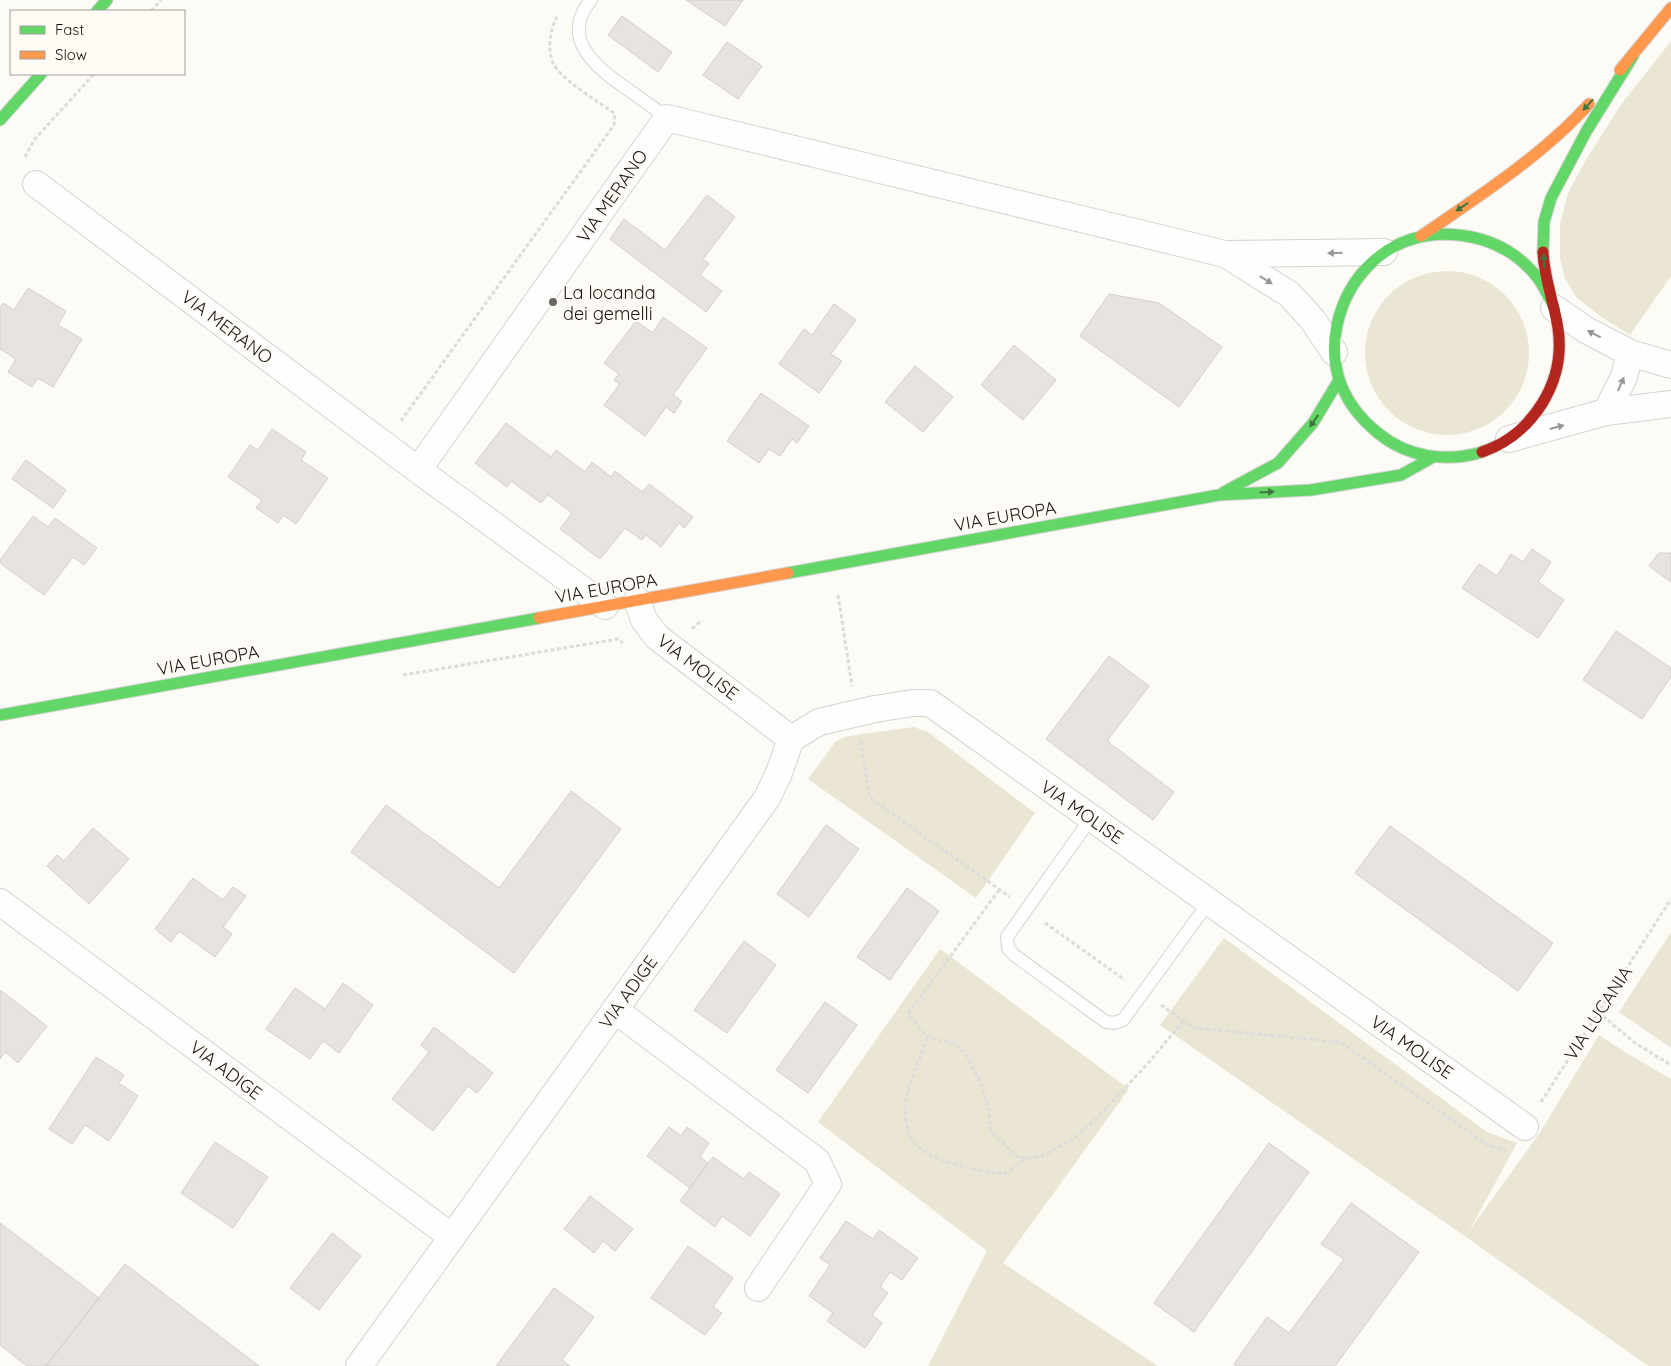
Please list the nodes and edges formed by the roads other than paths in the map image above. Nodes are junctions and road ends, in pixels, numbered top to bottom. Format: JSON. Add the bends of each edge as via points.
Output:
{"nodes":[{"id":1,"x":107,"y":0,"type":"edge"},
{"id":2,"x":591,"y":0,"type":"edge"},
{"id":3,"x":1671,"y":8,"type":"edge"},
{"id":4,"x":98,"y":10,"type":"edge"},
{"id":5,"x":1633,"y":56,"type":"junction"},
{"id":6,"x":40,"y":75,"type":"edge"},
{"id":7,"x":667,"y":118,"type":"junction"},
{"id":8,"x":0,"y":120,"type":"edge"},
{"id":9,"x":36,"y":184,"type":"road end"},
{"id":10,"x":1420,"y":236,"type":"junction"},
{"id":11,"x":1384,"y":252,"type":"junction"},
{"id":12,"x":1225,"y":254,"type":"junction"},
{"id":13,"x":1554,"y":308,"type":"junction"},
{"id":14,"x":1334,"y":352,"type":"junction"},
{"id":15,"x":1630,"y":352,"type":"junction"},
{"id":16,"x":1671,"y":365,"type":"edge"},
{"id":17,"x":1339,"y":380,"type":"junction"},
{"id":18,"x":1671,"y":404,"type":"edge"},
{"id":19,"x":1606,"y":412,"type":"junction"},
{"id":20,"x":1509,"y":439,"type":"junction"},
{"id":21,"x":1433,"y":457,"type":"junction"},
{"id":22,"x":418,"y":470,"type":"junction"},
{"id":23,"x":1219,"y":495,"type":"junction"},
{"id":24,"x":637,"y":600,"type":"junction"},
{"id":25,"x":605,"y":606,"type":"junction"},
{"id":26,"x":0,"y":715,"type":"edge"},
{"id":27,"x":791,"y":739,"type":"junction"},
{"id":28,"x":1091,"y":818,"type":"junction"},
{"id":29,"x":0,"y":902,"type":"edge"},
{"id":30,"x":1209,"y":902,"type":"junction"},
{"id":31,"x":614,"y":1010,"type":"junction"},
{"id":32,"x":1525,"y":1127,"type":"road end"},
{"id":33,"x":452,"y":1237,"type":"junction"},
{"id":34,"x":758,"y":1288,"type":"dead end"},
{"id":35,"x":359,"y":1366,"type":"edge"}],
"edges":[{"from":1,"to":4,"type":"street"},
{"from":2,"to":7,"type":"lane","via":[[578,23],[581,44],[606,75]]},
{"from":3,"to":5,"type":"street"},
{"from":5,"to":10,"type":"street","one_way":true,"via":[[1568,127],[1482,194]]},
{"from":13,"to":5,"type":"street","one_way":true,"via":[[1544,272],[1543,236],[1548,206],[1579,143]]},
{"from":6,"to":8,"type":"street"},
{"from":7,"to":12,"type":"street"},
{"from":7,"to":22,"type":"street","name":"VIA MERANO"},
{"from":9,"to":22,"type":"street","name":"VIA MERANO"},
{"from":10,"to":11,"type":"street"},
{"from":10,"to":13,"type":"street","via":[[1444,233],[1493,242],[1524,264],[1542,284]]},
{"from":11,"to":12,"type":"street","one_way":true},
{"from":11,"to":14,"type":"street","via":[[1362,272],[1346,296],[1336,323]]},
{"from":12,"to":14,"type":"street","one_way":true,"via":[[1289,294],[1312,319]]},
{"from":15,"to":13,"type":"street","one_way":true,"via":[[1586,330]]},
{"from":13,"to":20,"type":"street","via":[[1559,330],[1555,376],[1546,398],[1530,421]]},
{"from":14,"to":17,"type":"street"},
{"from":15,"to":16,"type":"street"},
{"from":19,"to":15,"type":"street","one_way":true,"via":[[1624,377]]},
{"from":17,"to":21,"type":"street","via":[[1352,406],[1372,429],[1410,452]]},
{"from":17,"to":23,"type":"street","name":"VIA EUROPA","one_way":true,"via":[[1313,423],[1278,463]]},
{"from":18,"to":19,"type":"street"},
{"from":20,"to":19,"type":"street","one_way":true},
{"from":20,"to":21,"type":"street","via":[[1469,456]]},
{"from":23,"to":21,"type":"street","name":"VIA EUROPA","one_way":true,"via":[[1311,490],[1401,475]]},
{"from":22,"to":25,"type":"street","name":"VIA MERANO"},
{"from":23,"to":24,"type":"street","name":"VIA EUROPA"},
{"from":24,"to":25,"type":"street","name":"VIA EUROPA"},
{"from":24,"to":27,"type":"street","name":"VIA MOLISE","via":[[644,620],[657,637]]},
{"from":25,"to":26,"type":"street","name":"VIA EUROPA"},
{"from":27,"to":28,"type":"street","name":"VIA MOLISE","via":[[819,722],[913,703],[930,704]]},
{"from":27,"to":31,"type":"street","name":"VIA ADIGE","via":[[767,798]]},
{"from":28,"to":30,"type":"street","name":"VIA MOLISE"},
{"from":28,"to":30,"type":"lane","via":[[1008,937],[1008,948],[1106,1022],[1123,1020]]},
{"from":29,"to":33,"type":"street","name":"VIA ADIGE"},
{"from":30,"to":32,"type":"street","name":"VIA MOLISE"},
{"from":31,"to":33,"type":"street","name":"VIA ADIGE"},
{"from":31,"to":34,"type":"street","via":[[817,1160],[828,1184]]},
{"from":33,"to":35,"type":"street","name":"VIA ADIGE"}]}
